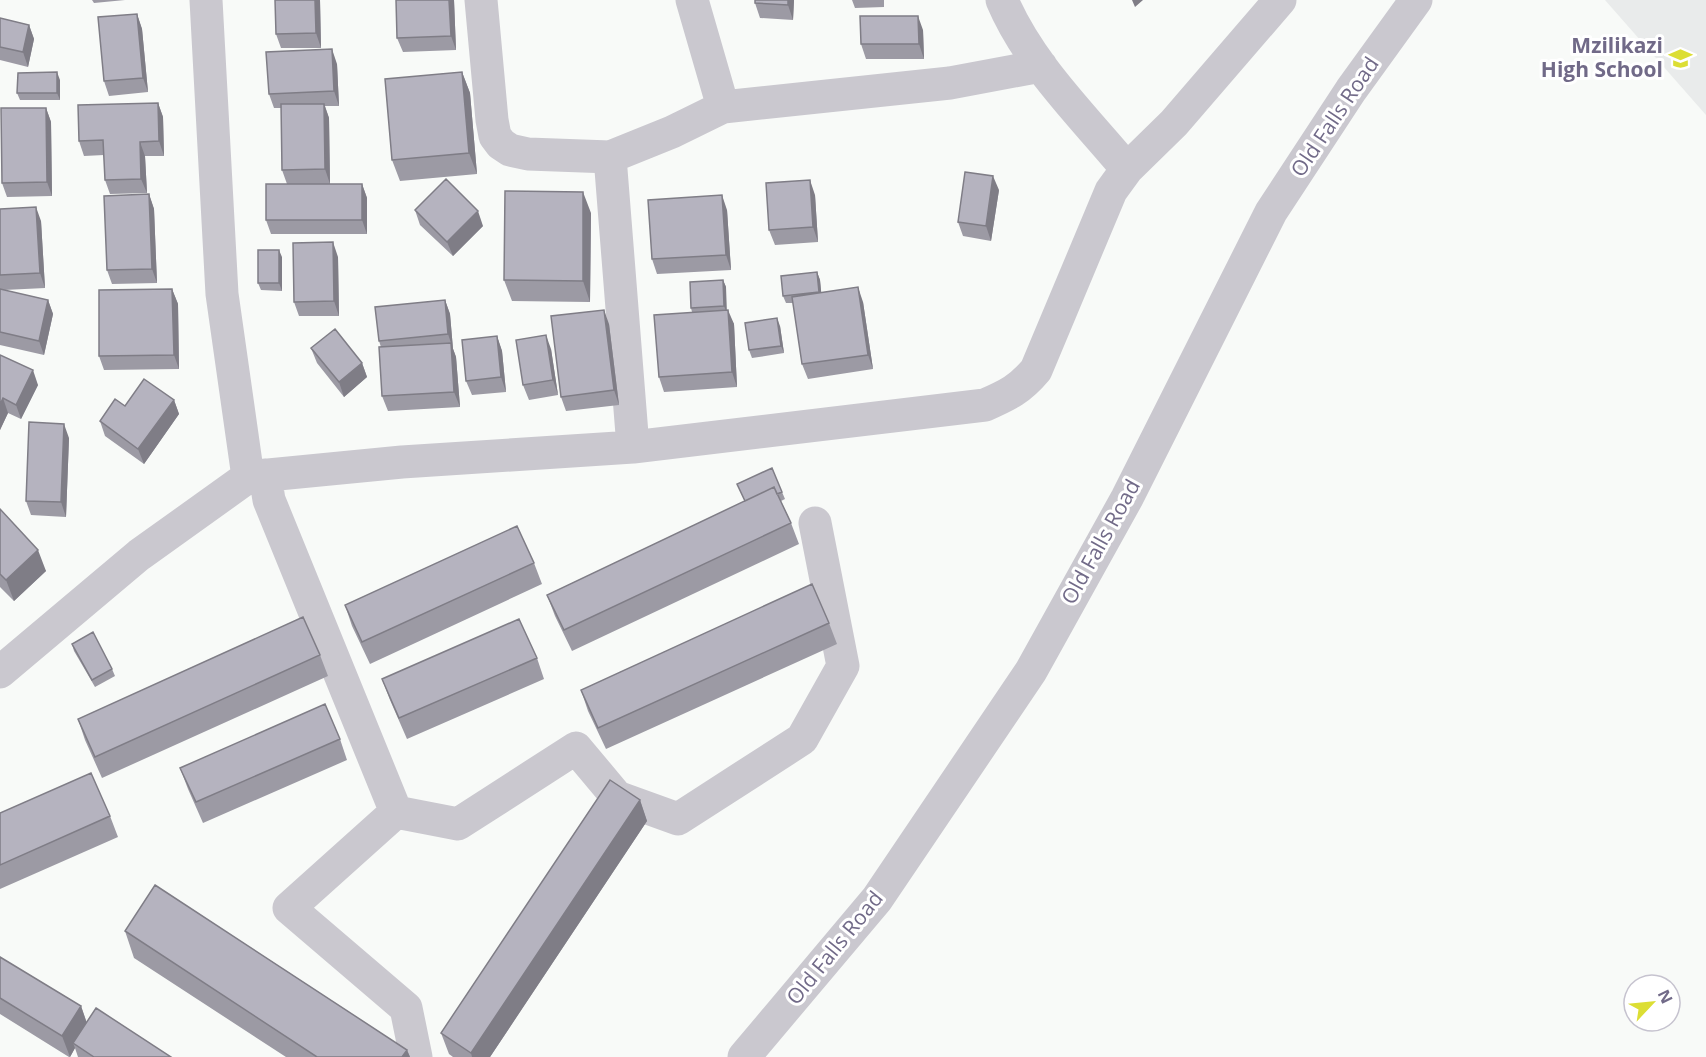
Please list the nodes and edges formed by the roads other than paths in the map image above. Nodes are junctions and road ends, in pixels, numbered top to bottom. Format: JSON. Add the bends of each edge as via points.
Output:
{"nodes":[{"id":1,"x":206,"y":0,"type":"edge"},
{"id":2,"x":481,"y":0,"type":"edge"},
{"id":3,"x":692,"y":0,"type":"edge"},
{"id":4,"x":1002,"y":0,"type":"edge"},
{"id":5,"x":1280,"y":0,"type":"edge"},
{"id":6,"x":1416,"y":0,"type":"edge"},
{"id":7,"x":1041,"y":66,"type":"junction"},
{"id":8,"x":723,"y":106,"type":"junction"},
{"id":9,"x":610,"y":157,"type":"junction"},
{"id":10,"x":1127,"y":169,"type":"junction"},
{"id":11,"x":633,"y":447,"type":"junction"},
{"id":12,"x":257,"y":476,"type":"junction"},
{"id":13,"x":815,"y":523,"type":"dead end"},
{"id":14,"x":0,"y":672,"type":"edge"},
{"id":15,"x":396,"y":812,"type":"junction"},
{"id":16,"x":416,"y":1057,"type":"edge"},
{"id":17,"x":744,"y":1057,"type":"edge"}],
"edges":[{"from":1,"to":12,"type":"street","via":[[222,294]]},
{"from":2,"to":9,"type":"street","via":[[492,120],[501,144],[528,154]]},
{"from":3,"to":8,"type":"street"},
{"from":4,"to":7,"type":"street"},
{"from":5,"to":10,"type":"street","via":[[1173,123]]},
{"from":6,"to":17,"type":"street","name":"Old Falls Road","via":[[1271,212],[1127,498],[1030,671],[877,899]]},
{"from":7,"to":8,"type":"street","via":[[951,83]]},
{"from":7,"to":10,"type":"street"},
{"from":8,"to":9,"type":"street"},
{"from":9,"to":11,"type":"street"},
{"from":10,"to":11,"type":"street","via":[[1111,191],[1036,370],[1008,396],[985,405]]},
{"from":11,"to":12,"type":"street"},
{"from":12,"to":14,"type":"street","via":[[139,555]]},
{"from":12,"to":15,"type":"street"},
{"from":13,"to":15,"type":"street","via":[[843,666],[802,739],[678,819],[617,797],[576,748],[458,825]]},
{"from":15,"to":16,"type":"street","via":[[288,908],[406,1008]]}]}
